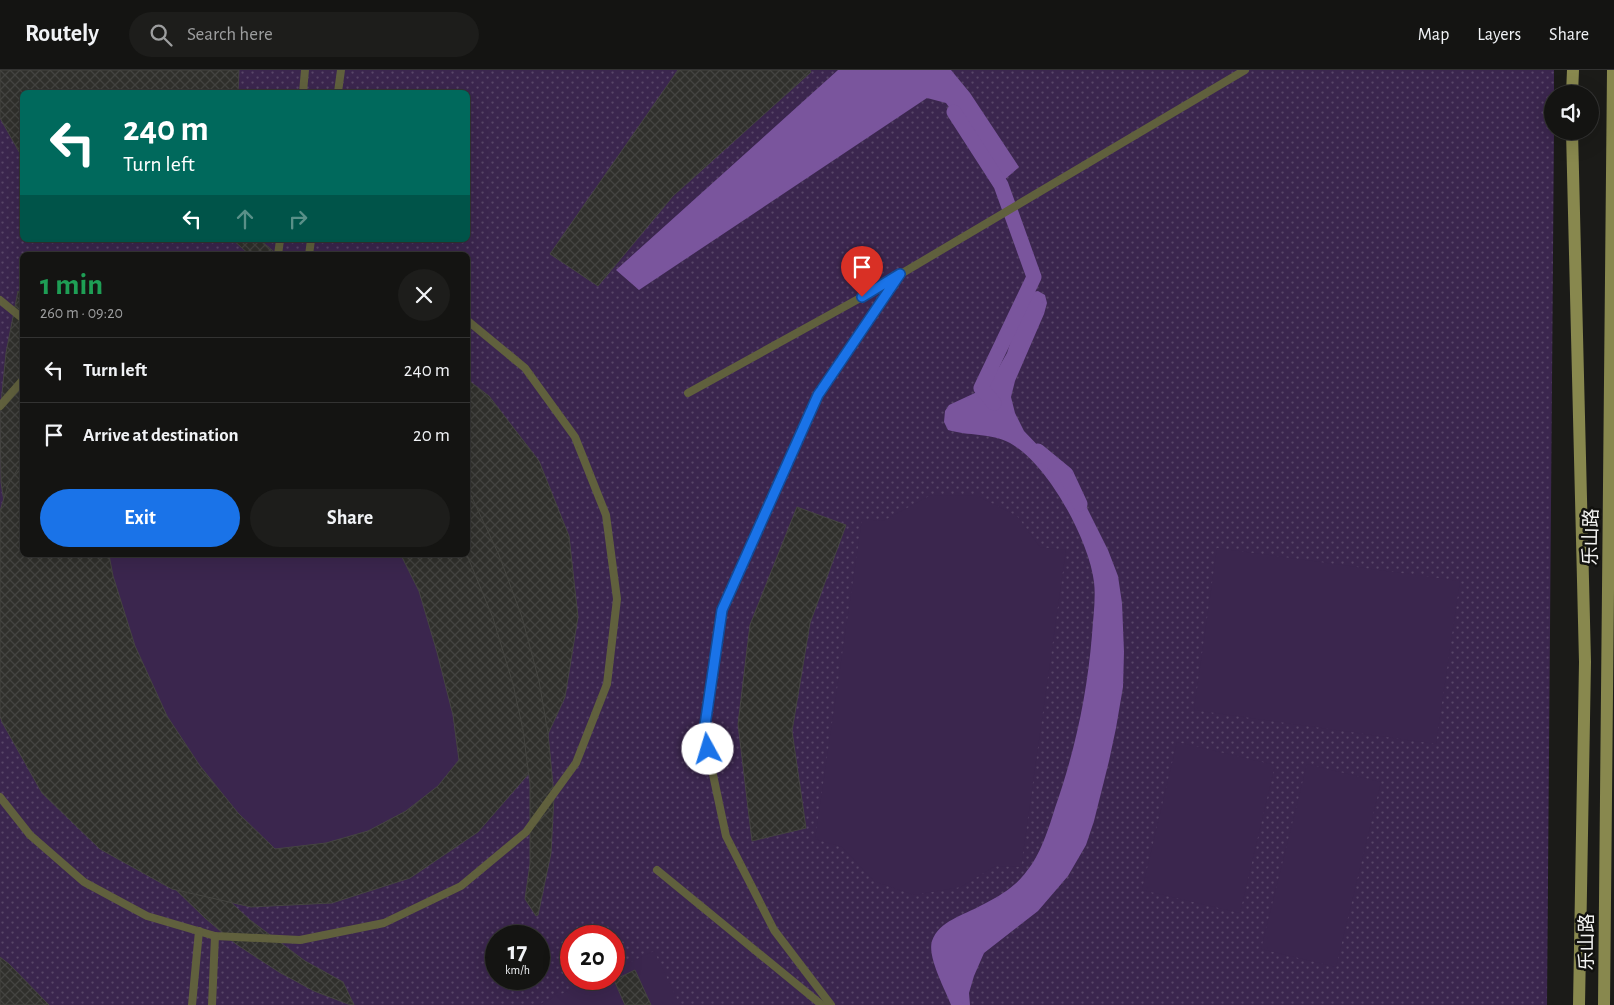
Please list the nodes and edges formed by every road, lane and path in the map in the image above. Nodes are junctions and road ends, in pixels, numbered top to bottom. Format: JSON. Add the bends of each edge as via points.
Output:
{"nodes":[{"id":1,"x":306,"y":70,"type":"edge"},
{"id":2,"x":341,"y":70,"type":"edge"},
{"id":3,"x":1245,"y":70,"type":"edge"},
{"id":4,"x":1573,"y":70,"type":"edge"},
{"id":5,"x":1613,"y":70,"type":"edge"},
{"id":6,"x":1572,"y":85,"type":"edge"},
{"id":7,"x":303,"y":90,"type":"edge"},
{"id":8,"x":338,"y":90,"type":"edge"},
{"id":9,"x":1572,"y":140,"type":"edge"},
{"id":10,"x":900,"y":274,"type":"junction"},
{"id":11,"x":0,"y":300,"type":"edge"},
{"id":12,"x":20,"y":316,"type":"edge"},
{"id":13,"x":470,"y":323,"type":"edge"},
{"id":14,"x":20,"y":383,"type":"edge"},
{"id":15,"x":688,"y":393,"type":"dead end"},
{"id":16,"x":0,"y":406,"type":"edge"},
{"id":17,"x":0,"y":797,"type":"edge"},
{"id":18,"x":657,"y":870,"type":"dead end"},
{"id":19,"x":199,"y":931,"type":"junction"},
{"id":20,"x":215,"y":936,"type":"junction"},
{"id":21,"x":192,"y":1005,"type":"edge"},
{"id":22,"x":212,"y":1005,"type":"edge"},
{"id":23,"x":822,"y":1005,"type":"edge"},
{"id":24,"x":831,"y":1005,"type":"edge"},
{"id":25,"x":1579,"y":1005,"type":"edge"},
{"id":26,"x":1604,"y":1005,"type":"edge"}],
"edges":[{"from":1,"to":7,"type":"lane"},
{"from":2,"to":8,"type":"lane"},
{"from":3,"to":10,"type":"lane"},
{"from":4,"to":6,"type":"street"},
{"from":5,"to":26,"type":"street","name":"乐山路"},
{"from":9,"to":25,"type":"street","name":"乐山路","via":[[1586,662]]},
{"from":10,"to":15,"type":"lane"},
{"from":10,"to":24,"type":"lane","via":[[818,395],[722,610],[704,732],[726,836],[774,930]]},
{"from":11,"to":12,"type":"lane"},
{"from":13,"to":20,"type":"lane","via":[[525,368],[575,437],[606,515],[617,599],[615,618],[607,684],[576,763],[526,832],[461,886],[384,923],[300,940]]},
{"from":14,"to":16,"type":"lane"},
{"from":17,"to":19,"type":"lane","via":[[30,835],[84,882],[147,916]]},
{"from":18,"to":23,"type":"lane"},
{"from":19,"to":20,"type":"lane"},
{"from":19,"to":21,"type":"lane"},
{"from":20,"to":22,"type":"lane"}]}
